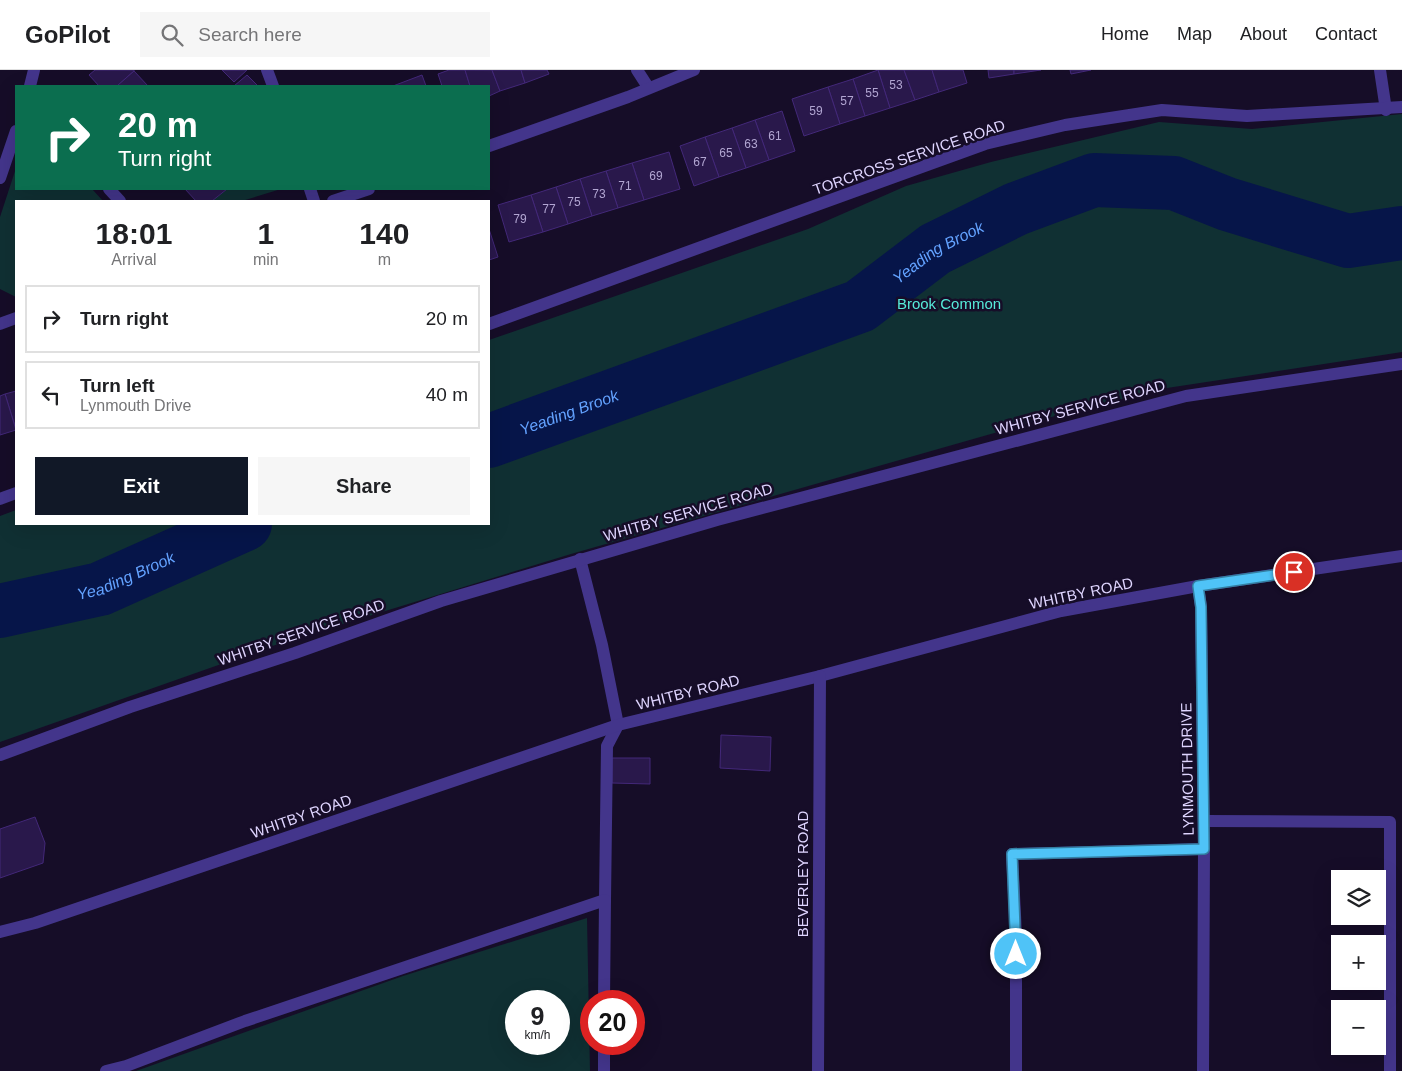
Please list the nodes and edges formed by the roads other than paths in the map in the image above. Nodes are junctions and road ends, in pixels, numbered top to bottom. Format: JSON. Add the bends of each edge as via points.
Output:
{"nodes":[{"id":1,"x":34,"y":70,"type":"edge"},
{"id":2,"x":267,"y":70,"type":"edge"},
{"id":3,"x":637,"y":70,"type":"edge"},
{"id":4,"x":694,"y":70,"type":"edge"},
{"id":5,"x":1380,"y":70,"type":"edge"},
{"id":6,"x":30,"y":85,"type":"edge"},
{"id":7,"x":273,"y":85,"type":"edge"},
{"id":8,"x":648,"y":87,"type":"junction"},
{"id":9,"x":1402,"y":107,"type":"edge"},
{"id":10,"x":1386,"y":110,"type":"junction"},
{"id":11,"x":15,"y":134,"type":"edge"},
{"id":12,"x":490,"y":146,"type":"edge"},
{"id":13,"x":0,"y":178,"type":"edge"},
{"id":14,"x":110,"y":190,"type":"edge"},
{"id":15,"x":365,"y":190,"type":"edge"},
{"id":16,"x":119,"y":200,"type":"edge"},
{"id":17,"x":336,"y":200,"type":"edge"},
{"id":18,"x":15,"y":318,"type":"edge"},
{"id":19,"x":0,"y":324,"type":"edge"},
{"id":20,"x":490,"y":324,"type":"edge"},
{"id":21,"x":1402,"y":364,"type":"edge"},
{"id":22,"x":15,"y":493,"type":"edge"},
{"id":23,"x":0,"y":499,"type":"edge"},
{"id":24,"x":1402,"y":556,"type":"edge"},
{"id":25,"x":580,"y":559,"type":"junction"},
{"id":26,"x":1198,"y":586,"type":"junction"},
{"id":27,"x":820,"y":676,"type":"junction"},
{"id":28,"x":618,"y":725,"type":"junction"},
{"id":29,"x":0,"y":755,"type":"edge"},
{"id":30,"x":1204,"y":821,"type":"junction"},
{"id":31,"x":1396,"y":822,"type":"edge"},
{"id":32,"x":1204,"y":849,"type":"junction"},
{"id":33,"x":605,"y":900,"type":"junction"},
{"id":34,"x":0,"y":932,"type":"edge"},
{"id":35,"x":604,"y":990,"type":"edge"},
{"id":36,"x":604,"y":1055,"type":"edge"},
{"id":37,"x":106,"y":1071,"type":"edge"},
{"id":38,"x":604,"y":1071,"type":"edge"},
{"id":39,"x":818,"y":1071,"type":"edge"},
{"id":40,"x":1016,"y":1071,"type":"edge"},
{"id":41,"x":1203,"y":1071,"type":"edge"},
{"id":42,"x":1390,"y":1071,"type":"edge"}],
"edges":[{"from":1,"to":6,"type":"street"},
{"from":2,"to":7,"type":"street"},
{"from":3,"to":8,"type":"street"},
{"from":4,"to":8,"type":"street"},
{"from":5,"to":10,"type":"street"},
{"from":8,"to":12,"type":"street"},
{"from":9,"to":10,"type":"street","name":"TORCROSS SERVICE ROAD"},
{"from":10,"to":20,"type":"street","name":"TORCROSS SERVICE ROAD","via":[[1247,116],[1162,110],[994,142]]},
{"from":11,"to":13,"type":"street"},
{"from":14,"to":16,"type":"street"},
{"from":15,"to":17,"type":"street"},
{"from":18,"to":19,"type":"street"},
{"from":21,"to":25,"type":"street","name":"WHITBY SERVICE ROAD","via":[[1186,396],[848,484]]},
{"from":22,"to":23,"type":"street"},
{"from":24,"to":26,"type":"street","name":"WHITBY ROAD"},
{"from":25,"to":28,"type":"street"},
{"from":25,"to":29,"type":"street","name":"WHITBY SERVICE ROAD","via":[[441,600],[294,653],[130,706]]},
{"from":26,"to":27,"type":"street","name":"WHITBY ROAD","via":[[1061,611]]},
{"from":26,"to":30,"type":"street","name":"LYNMOUTH DRIVE"},
{"from":27,"to":28,"type":"street","name":"WHITBY ROAD"},
{"from":27,"to":39,"type":"street","name":"BEVERLEY ROAD"},
{"from":28,"to":33,"type":"street","via":[[608,746]]},
{"from":28,"to":34,"type":"street","name":"WHITBY ROAD","via":[[44,920]]},
{"from":30,"to":31,"type":"street"},
{"from":30,"to":32,"type":"street","name":"LYNMOUTH DRIVE"},
{"from":31,"to":42,"type":"street"},
{"from":32,"to":40,"type":"street","via":[[1012,854],[1016,935]]},
{"from":32,"to":41,"type":"street","name":"LYNMOUTH DRIVE"},
{"from":33,"to":35,"type":"street"},
{"from":33,"to":37,"type":"street","via":[[245,1020]]},
{"from":36,"to":38,"type":"street"}]}
